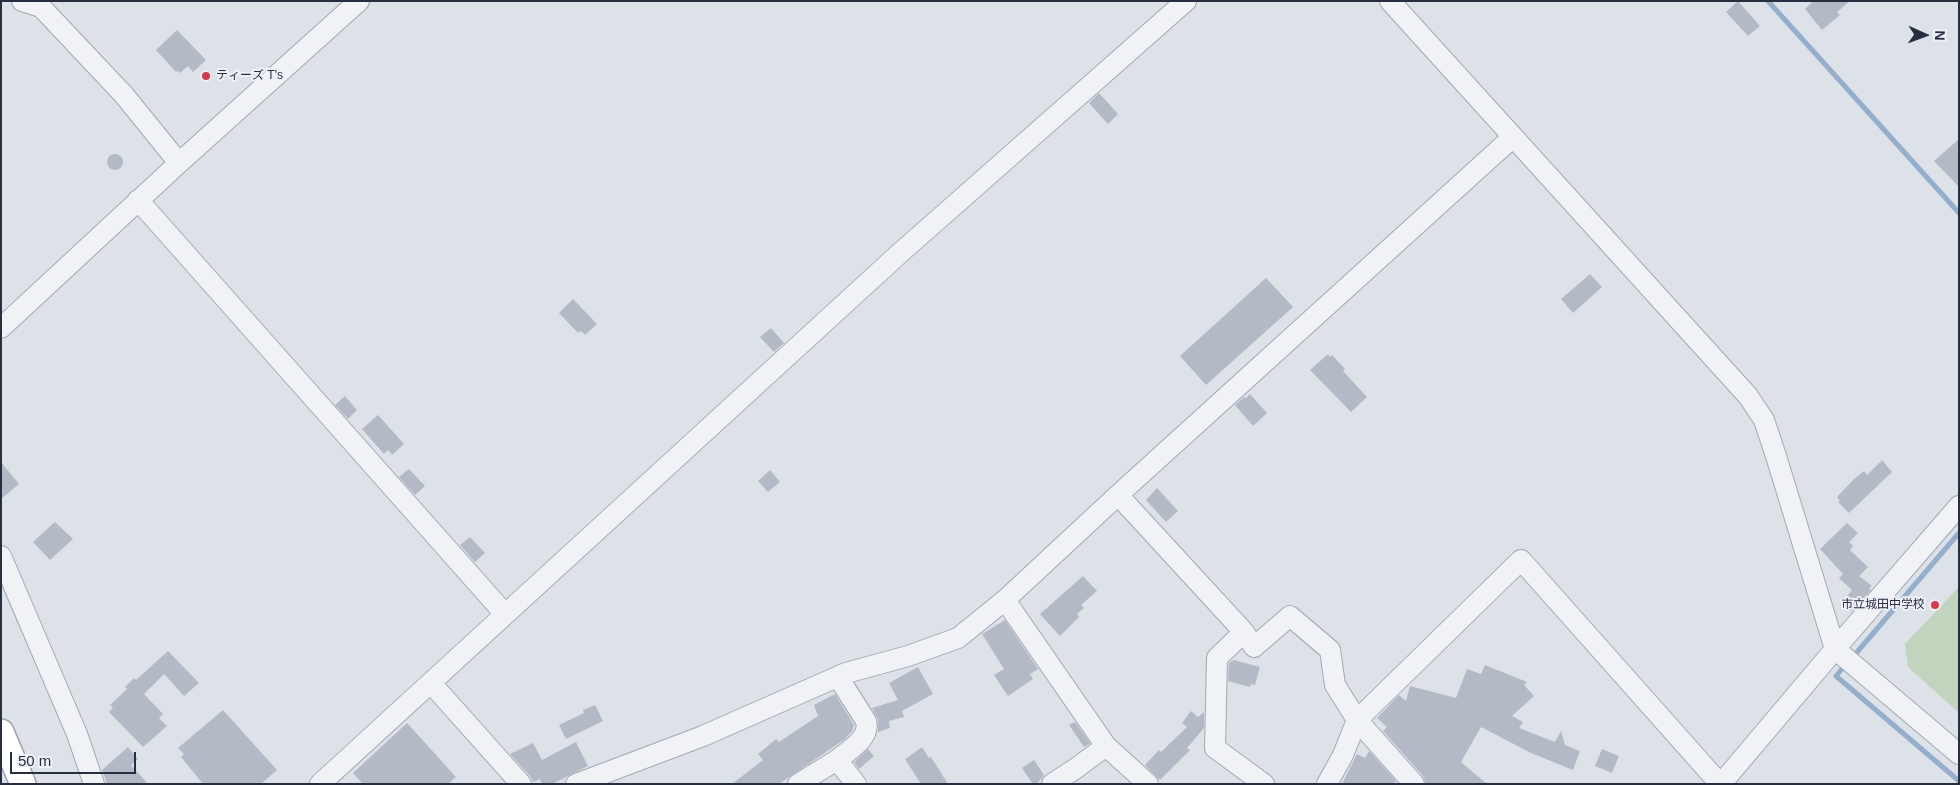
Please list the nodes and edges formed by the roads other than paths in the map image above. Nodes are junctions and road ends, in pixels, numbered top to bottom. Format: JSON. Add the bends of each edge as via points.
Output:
{"nodes":[{"id":1,"x":22,"y":1,"type":"edge"},
{"id":2,"x":359,"y":1,"type":"edge"},
{"id":3,"x":1186,"y":1,"type":"edge"},
{"id":4,"x":1390,"y":1,"type":"edge"},
{"id":5,"x":1513,"y":137,"type":"junction"},
{"id":6,"x":179,"y":163,"type":"junction"},
{"id":7,"x":138,"y":200,"type":"junction"},
{"id":8,"x":1,"y":328,"type":"edge"},
{"id":9,"x":1118,"y":494,"type":"junction"},
{"id":10,"x":1959,"y":506,"type":"edge"},
{"id":11,"x":1,"y":556,"type":"edge"},
{"id":12,"x":1005,"y":600,"type":"junction"},
{"id":13,"x":504,"y":614,"type":"junction"},
{"id":14,"x":1244,"y":632,"type":"junction"},
{"id":15,"x":1837,"y":650,"type":"junction"},
{"id":16,"x":838,"y":677,"type":"junction"},
{"id":17,"x":431,"y":683,"type":"junction"},
{"id":18,"x":1357,"y":720,"type":"junction"},
{"id":19,"x":1,"y":732,"type":"edge"},
{"id":20,"x":1106,"y":746,"type":"junction"},
{"id":21,"x":1959,"y":754,"type":"edge"},
{"id":22,"x":837,"y":760,"type":"junction"},
{"id":23,"x":23,"y":784,"type":"edge"},
{"id":24,"x":94,"y":784,"type":"edge"},
{"id":25,"x":320,"y":784,"type":"edge"},
{"id":26,"x":521,"y":784,"type":"edge"},
{"id":27,"x":576,"y":784,"type":"edge"},
{"id":28,"x":798,"y":784,"type":"edge"},
{"id":29,"x":856,"y":784,"type":"edge"},
{"id":30,"x":1052,"y":784,"type":"edge"},
{"id":31,"x":1148,"y":784,"type":"edge"},
{"id":32,"x":1264,"y":784,"type":"edge"},
{"id":33,"x":1327,"y":784,"type":"edge"},
{"id":34,"x":1414,"y":784,"type":"edge"},
{"id":35,"x":1721,"y":784,"type":"edge"}],
"edges":[{"from":1,"to":6,"type":"street","via":[[41,7],[124,95]]},
{"from":2,"to":6,"type":"street"},
{"from":3,"to":13,"type":"street","via":[[900,253]]},
{"from":4,"to":5,"type":"street"},
{"from":5,"to":9,"type":"street"},
{"from":5,"to":15,"type":"street","via":[[1748,396],[1764,420]]},
{"from":6,"to":7,"type":"street"},
{"from":7,"to":8,"type":"street"},
{"from":7,"to":13,"type":"street"},
{"from":9,"to":12,"type":"street"},
{"from":9,"to":14,"type":"street"},
{"from":10,"to":15,"type":"street"},
{"from":11,"to":24,"type":"street"},
{"from":12,"to":16,"type":"street","via":[[958,638]]},
{"from":12,"to":20,"type":"street"},
{"from":13,"to":17,"type":"street"},
{"from":14,"to":18,"type":"street","via":[[1254,647],[1290,616],[1330,650],[1335,685]]},
{"from":14,"to":32,"type":"street","via":[[1217,658],[1215,748]]},
{"from":15,"to":21,"type":"street"},
{"from":15,"to":35,"type":"street"},
{"from":16,"to":22,"type":"street","via":[[868,728],[865,736]]},
{"from":16,"to":27,"type":"street","via":[[703,736]]},
{"from":17,"to":25,"type":"street"},
{"from":17,"to":26,"type":"street"},
{"from":18,"to":33,"type":"street"},
{"from":18,"to":34,"type":"street"},
{"from":18,"to":35,"type":"street","via":[[1521,560]]},
{"from":19,"to":23,"type":"main road"},
{"from":20,"to":30,"type":"street"},
{"from":20,"to":31,"type":"street"},
{"from":22,"to":28,"type":"street"},
{"from":22,"to":29,"type":"street"}]}
